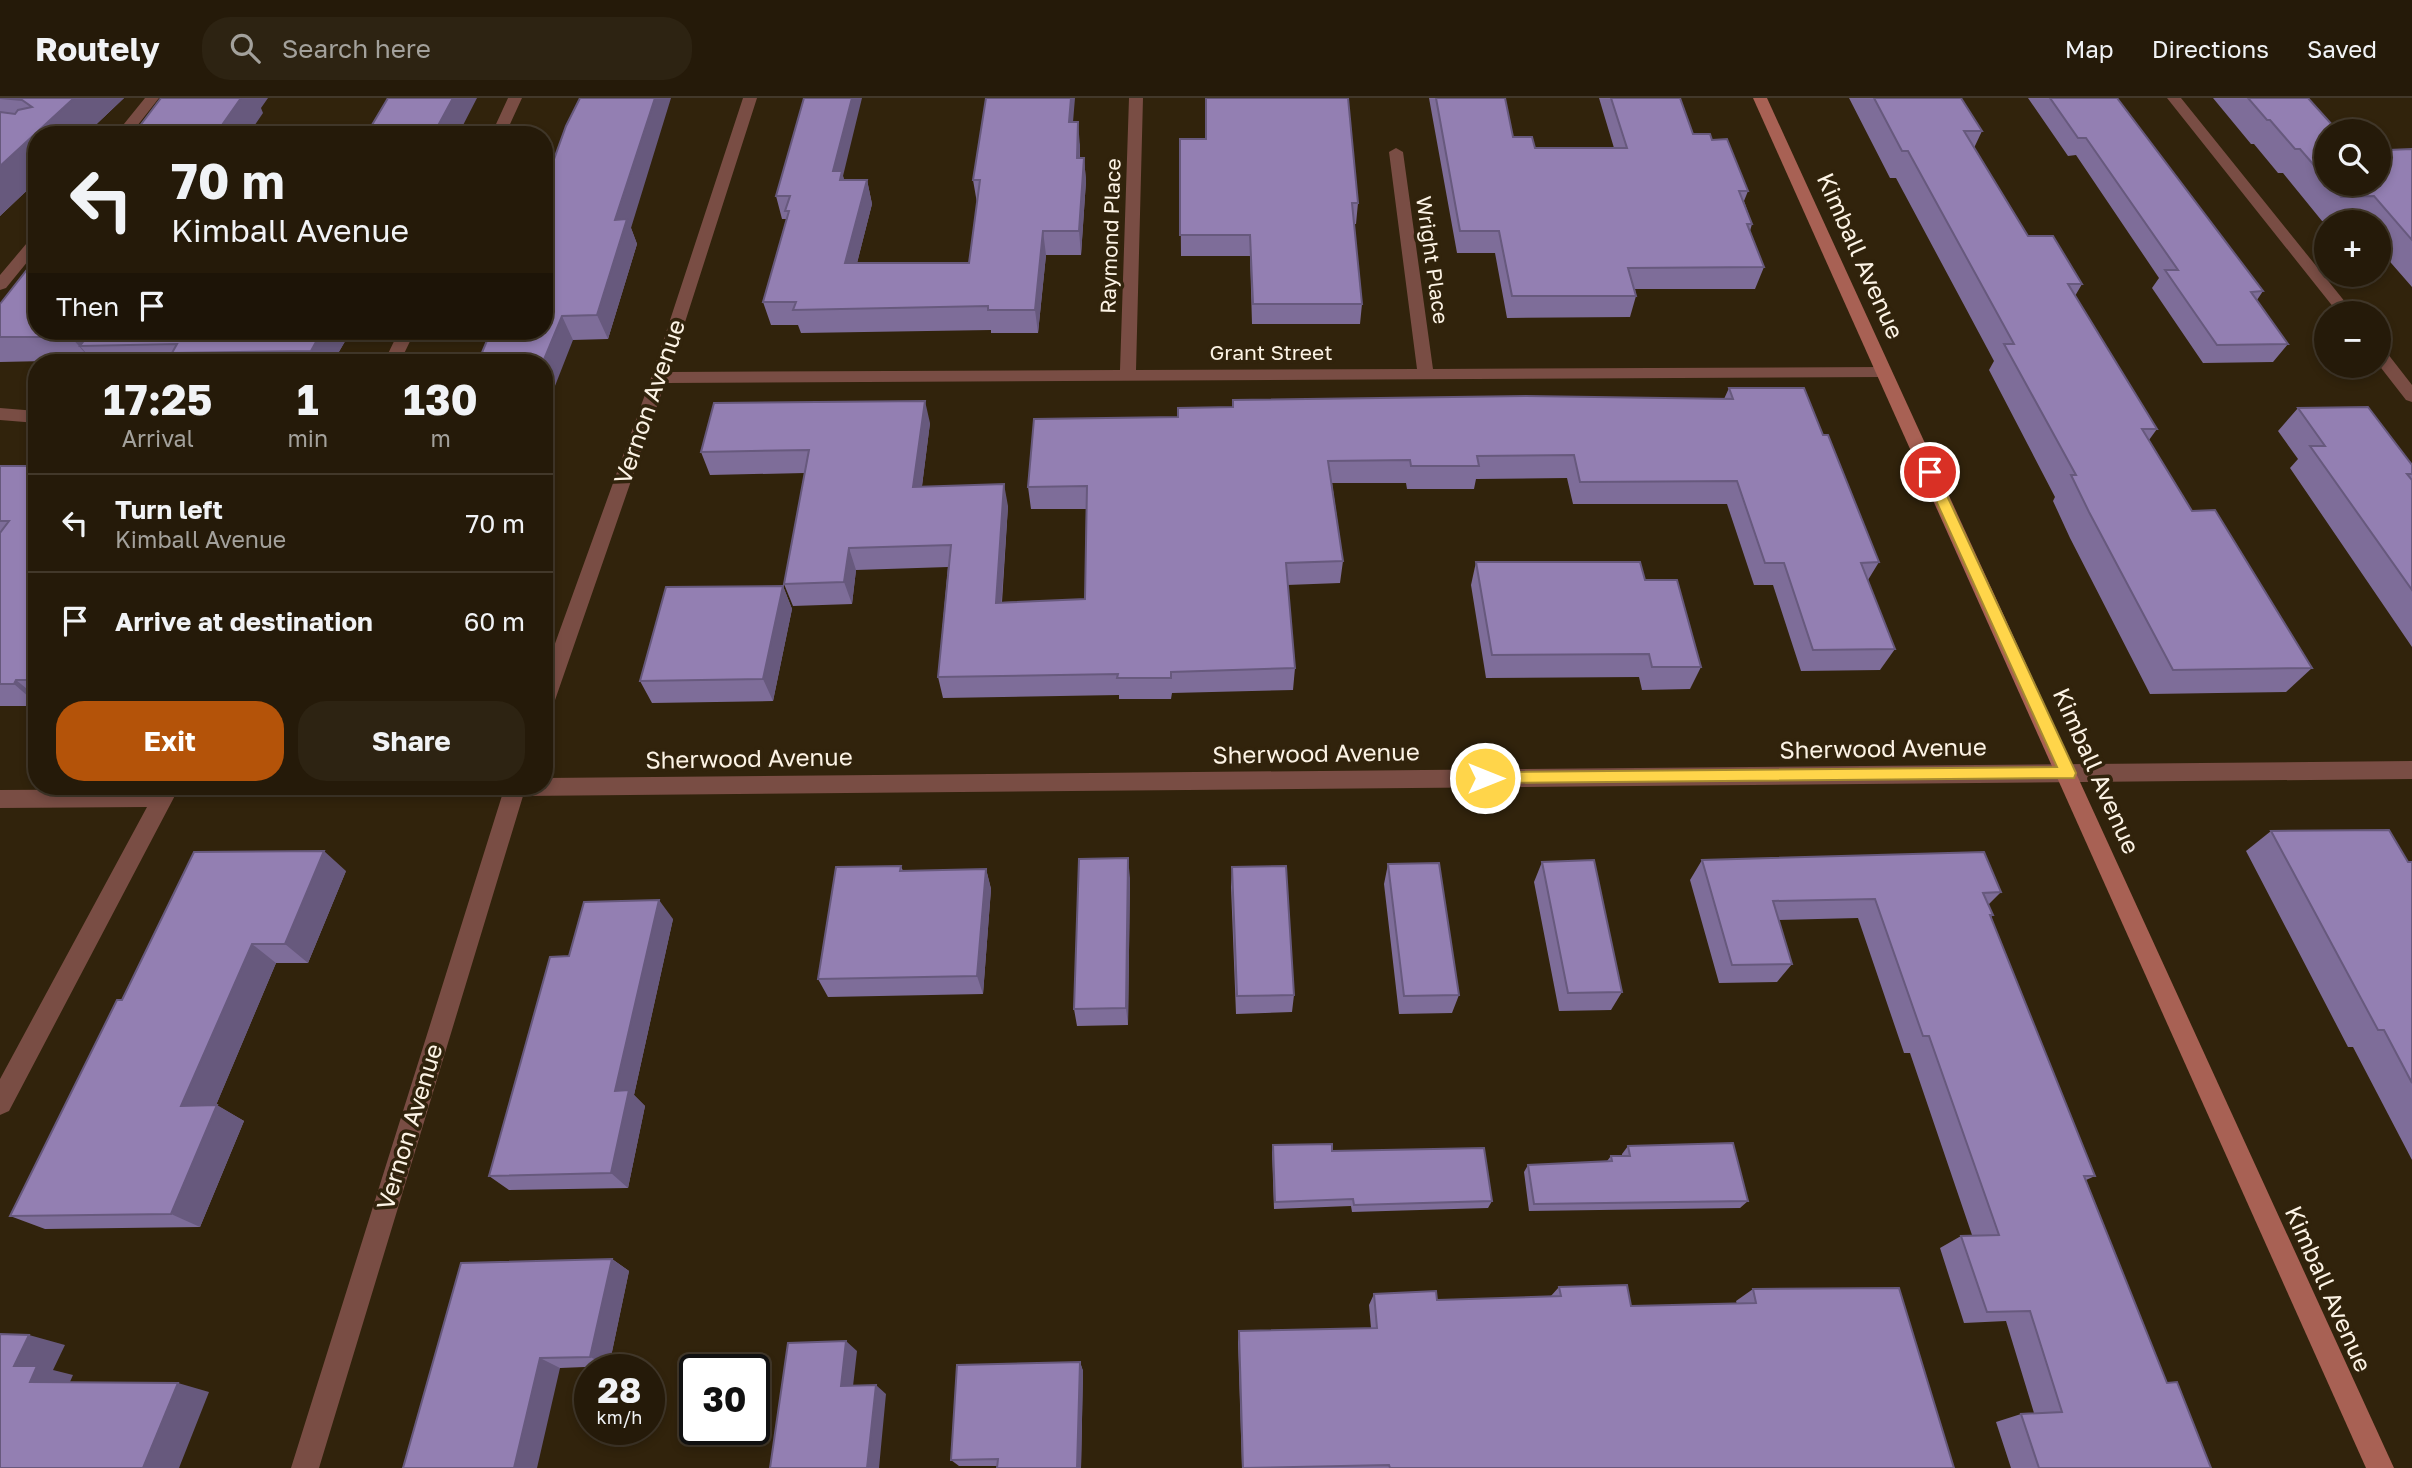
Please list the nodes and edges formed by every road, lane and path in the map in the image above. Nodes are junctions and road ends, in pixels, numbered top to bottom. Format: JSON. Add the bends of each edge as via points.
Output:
{"nodes":[{"id":1,"x":152,"y":98,"type":"edge"},
{"id":2,"x":515,"y":98,"type":"edge"},
{"id":3,"x":750,"y":98,"type":"edge"},
{"id":4,"x":1136,"y":98,"type":"edge"},
{"id":5,"x":1760,"y":98,"type":"edge"},
{"id":6,"x":2174,"y":98,"type":"edge"},
{"id":7,"x":129,"y":126,"type":"edge"},
{"id":8,"x":502,"y":126,"type":"edge"},
{"id":9,"x":1396,"y":152,"type":"dead end"},
{"id":10,"x":28,"y":251,"type":"edge"},
{"id":11,"x":0,"y":285,"type":"edge"},
{"id":12,"x":2336,"y":301,"type":"edge"},
{"id":13,"x":2391,"y":370,"type":"edge"},
{"id":14,"x":1884,"y":372,"type":"junction"},
{"id":15,"x":1426,"y":374,"type":"junction"},
{"id":16,"x":1128,"y":376,"type":"junction"},
{"id":17,"x":659,"y":378,"type":"junction"},
{"id":18,"x":2412,"y":396,"type":"edge"},
{"id":19,"x":0,"y":414,"type":"edge"},
{"id":20,"x":28,"y":416,"type":"edge"},
{"id":21,"x":553,"y":678,"type":"edge"},
{"id":22,"x":2412,"y":770,"type":"edge"},
{"id":23,"x":2068,"y":773,"type":"junction"},
{"id":24,"x":553,"y":786,"type":"edge"},
{"id":25,"x":95,"y":795,"type":"edge"},
{"id":26,"x":164,"y":795,"type":"edge"},
{"id":27,"x":512,"y":795,"type":"edge"},
{"id":28,"x":0,"y":799,"type":"edge"},
{"id":29,"x":0,"y":1103,"type":"edge"},
{"id":30,"x":305,"y":1468,"type":"edge"},
{"id":31,"x":2380,"y":1468,"type":"edge"}],
"edges":[{"from":1,"to":7,"type":"street"},
{"from":2,"to":8,"type":"street"},
{"from":3,"to":17,"type":"street","name":"Vernon Avenue"},
{"from":4,"to":16,"type":"street","name":"Raymond Place"},
{"from":5,"to":14,"type":"street","name":"Kimball Avenue"},
{"from":6,"to":12,"type":"street"},
{"from":9,"to":15,"type":"street","name":"Wright Place"},
{"from":10,"to":11,"type":"street"},
{"from":13,"to":18,"type":"street"},
{"from":14,"to":15,"type":"street","name":"Grant Street"},
{"from":14,"to":23,"type":"street","name":"Kimball Avenue"},
{"from":15,"to":16,"type":"street","name":"Grant Street"},
{"from":16,"to":17,"type":"street","name":"Grant Street"},
{"from":17,"to":21,"type":"street","name":"Vernon Avenue"},
{"from":19,"to":20,"type":"street"},
{"from":22,"to":23,"type":"street","name":"Sherwood Avenue"},
{"from":23,"to":24,"type":"street","name":"Sherwood Avenue"},
{"from":23,"to":31,"type":"street","name":"Kimball Avenue"},
{"from":25,"to":28,"type":"street"},
{"from":26,"to":29,"type":"street"},
{"from":27,"to":30,"type":"street","name":"Vernon Avenue"}]}
